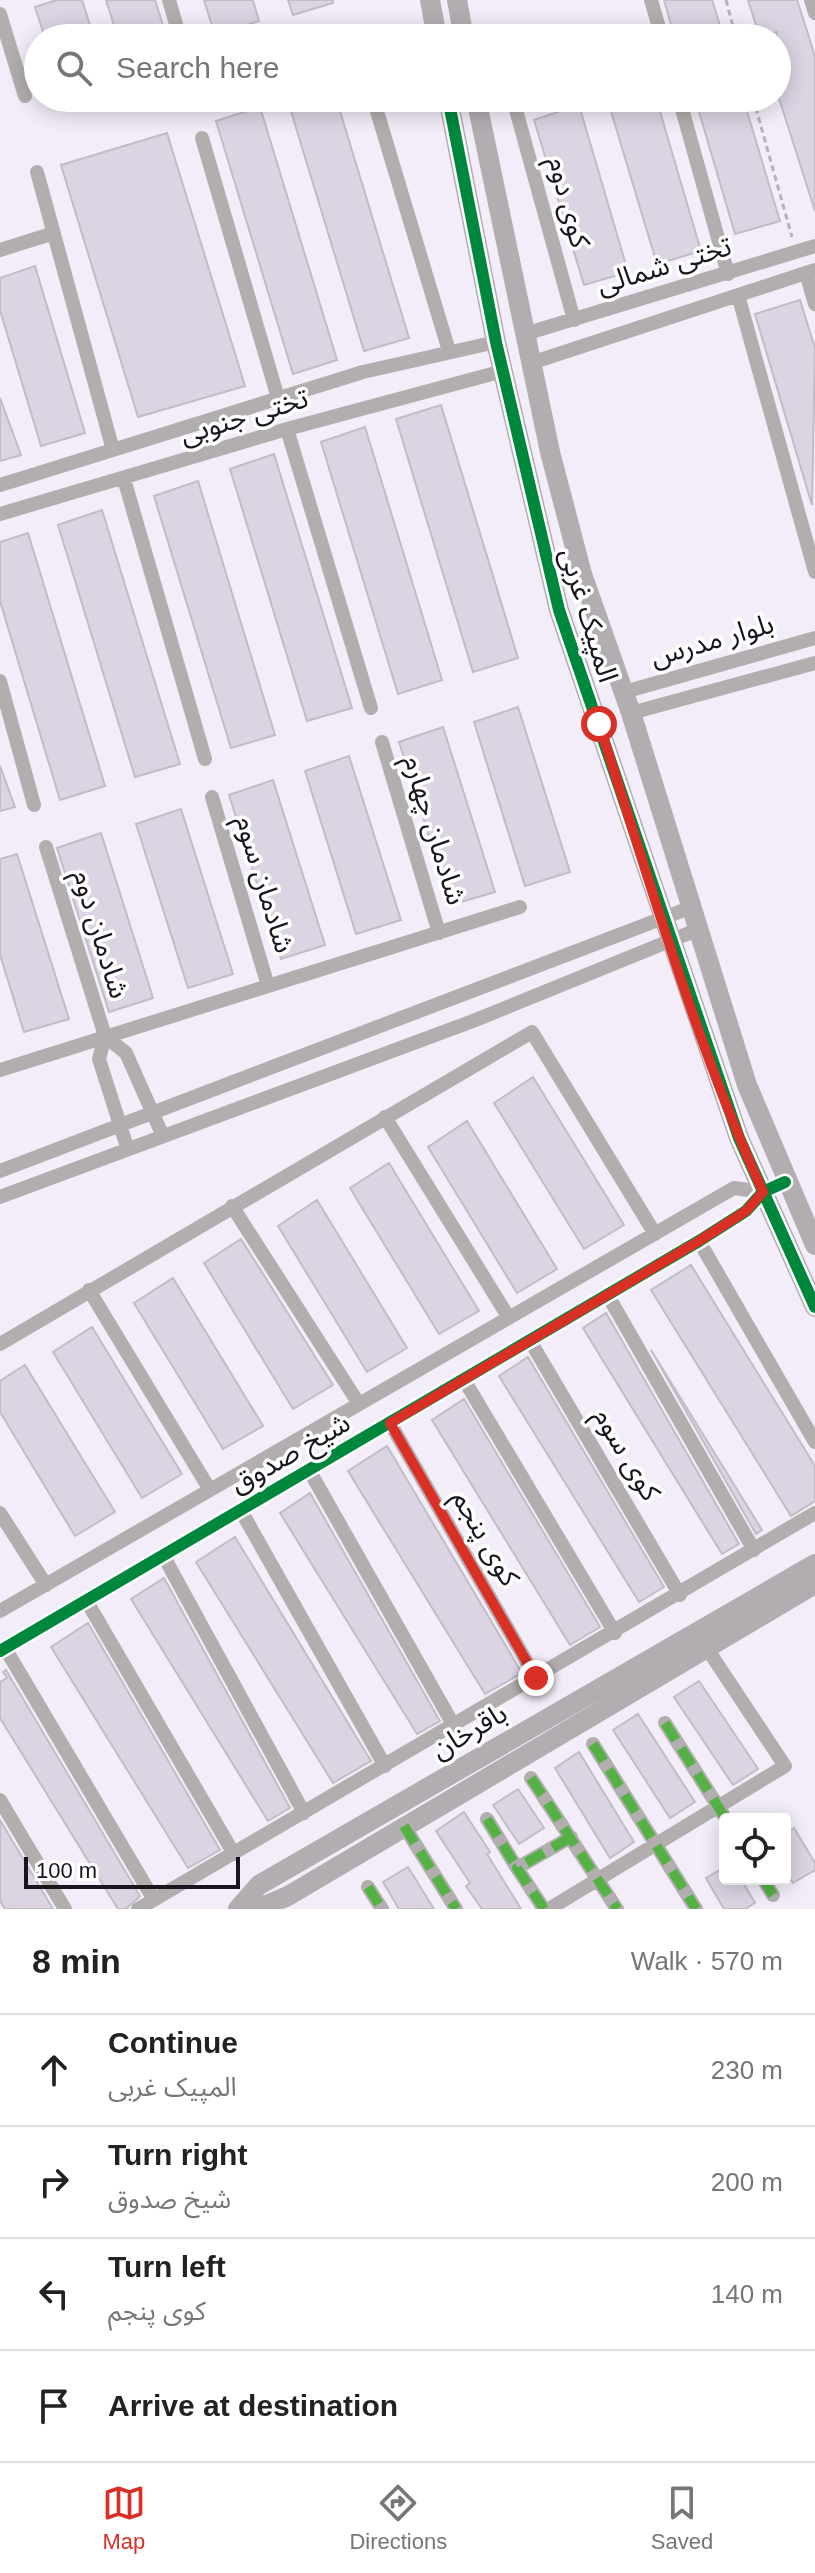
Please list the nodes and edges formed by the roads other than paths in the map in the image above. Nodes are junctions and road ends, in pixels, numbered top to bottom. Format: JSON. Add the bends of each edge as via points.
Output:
{"nodes":[{"id":1,"x":169,"y":0,"type":"edge"},
{"id":2,"x":430,"y":0,"type":"edge"},
{"id":3,"x":457,"y":0,"type":"edge"},
{"id":4,"x":651,"y":0,"type":"edge"},
{"id":5,"x":811,"y":0,"type":"edge"},
{"id":6,"x":815,"y":13,"type":"edge"},
{"id":7,"x":0,"y":14,"type":"edge"},
{"id":8,"x":176,"y":24,"type":"edge"},
{"id":9,"x":434,"y":24,"type":"edge"},
{"id":10,"x":461,"y":24,"type":"edge"},
{"id":11,"x":658,"y":24,"type":"edge"},
{"id":12,"x":4,"y":44,"type":"edge"},
{"id":13,"x":24,"y":94,"type":"edge"},
{"id":14,"x":377,"y":112,"type":"edge"},
{"id":15,"x":451,"y":112,"type":"edge"},
{"id":16,"x":479,"y":112,"type":"edge"},
{"id":17,"x":517,"y":112,"type":"edge"},
{"id":18,"x":683,"y":112,"type":"edge"},
{"id":19,"x":202,"y":138,"type":"dead end"},
{"id":20,"x":37,"y":172,"type":"dead end"},
{"id":21,"x":54,"y":233,"type":"junction"},
{"id":22,"x":815,"y":246,"type":"edge"},
{"id":23,"x":0,"y":250,"type":"edge"},
{"id":24,"x":811,"y":272,"type":"edge"},
{"id":25,"x":728,"y":274,"type":"junction"},
{"id":26,"x":738,"y":295,"type":"junction"},
{"id":27,"x":815,"y":304,"type":"edge"},
{"id":28,"x":574,"y":320,"type":"junction"},
{"id":29,"x":528,"y":333,"type":"junction"},
{"id":30,"x":496,"y":342,"type":"junction"},
{"id":31,"x":449,"y":351,"type":"junction"},
{"id":32,"x":534,"y":362,"type":"junction"},
{"id":33,"x":503,"y":371,"type":"junction"},
{"id":34,"x":278,"y":398,"type":"junction"},
{"id":35,"x":287,"y":429,"type":"junction"},
{"id":36,"x":113,"y":450,"type":"junction"},
{"id":37,"x":124,"y":479,"type":"junction"},
{"id":38,"x":0,"y":485,"type":"edge"},
{"id":39,"x":0,"y":514,"type":"edge"},
{"id":40,"x":815,"y":572,"type":"edge"},
{"id":41,"x":815,"y":638,"type":"edge"},
{"id":42,"x":815,"y":663,"type":"edge"},
{"id":43,"x":0,"y":681,"type":"edge"},
{"id":44,"x":624,"y":692,"type":"junction"},
{"id":45,"x":591,"y":702,"type":"junction"},
{"id":46,"x":371,"y":708,"type":"dead end"},
{"id":47,"x":631,"y":713,"type":"junction"},
{"id":48,"x":599,"y":724,"type":"junction"},
{"id":49,"x":382,"y":742,"type":"dead end"},
{"id":50,"x":205,"y":759,"type":"dead end"},
{"id":51,"x":212,"y":797,"type":"dead end"},
{"id":52,"x":34,"y":805,"type":"dead end"},
{"id":53,"x":46,"y":847,"type":"dead end"},
{"id":54,"x":520,"y":907,"type":"dead end"},
{"id":55,"x":692,"y":907,"type":"junction"},
{"id":56,"x":662,"y":918,"type":"junction"},
{"id":57,"x":699,"y":929,"type":"junction"},
{"id":58,"x":439,"y":933,"type":"junction"},
{"id":59,"x":670,"y":941,"type":"junction"},
{"id":60,"x":268,"y":986,"type":"junction"},
{"id":61,"x":105,"y":1036,"type":"junction"},
{"id":62,"x":0,"y":1070,"type":"edge"},
{"id":63,"x":152,"y":1111,"type":"junction"},
{"id":64,"x":385,"y":1117,"type":"junction"},
{"id":65,"x":120,"y":1126,"type":"junction"},
{"id":66,"x":162,"y":1134,"type":"junction"},
{"id":67,"x":127,"y":1147,"type":"junction"},
{"id":68,"x":0,"y":1171,"type":"edge"},
{"id":69,"x":785,"y":1182,"type":"junction"},
{"id":70,"x":763,"y":1192,"type":"junction"},
{"id":71,"x":0,"y":1197,"type":"edge"},
{"id":72,"x":232,"y":1206,"type":"junction"},
{"id":73,"x":655,"y":1234,"type":"junction"},
{"id":74,"x":699,"y":1241,"type":"junction"},
{"id":75,"x":815,"y":1245,"type":"edge"},
{"id":76,"x":89,"y":1290,"type":"junction"},
{"id":77,"x":607,"y":1294,"type":"junction"},
{"id":78,"x":815,"y":1307,"type":"edge"},
{"id":79,"x":509,"y":1318,"type":"junction"},
{"id":80,"x":529,"y":1339,"type":"junction"},
{"id":81,"x":0,"y":1344,"type":"edge"},
{"id":82,"x":463,"y":1378,"type":"junction"},
{"id":83,"x":359,"y":1404,"type":"junction"},
{"id":84,"x":390,"y":1423,"type":"junction"},
{"id":85,"x":815,"y":1442,"type":"edge"},
{"id":86,"x":309,"y":1470,"type":"junction"},
{"id":87,"x":210,"y":1490,"type":"junction"},
{"id":88,"x":240,"y":1509,"type":"junction"},
{"id":89,"x":0,"y":1513,"type":"edge"},
{"id":90,"x":815,"y":1513,"type":"edge"},
{"id":91,"x":754,"y":1550,"type":"junction"},
{"id":92,"x":163,"y":1555,"type":"junction"},
{"id":93,"x":815,"y":1564,"type":"edge"},
{"id":94,"x":815,"y":1584,"type":"edge"},
{"id":95,"x":46,"y":1585,"type":"junction"},
{"id":96,"x":680,"y":1595,"type":"junction"},
{"id":97,"x":86,"y":1600,"type":"junction"},
{"id":98,"x":0,"y":1611,"type":"edge"},
{"id":99,"x":615,"y":1633,"type":"junction"},
{"id":100,"x":706,"y":1647,"type":"junction"},
{"id":101,"x":3,"y":1649,"type":"edge"},
{"id":102,"x":536,"y":1678,"type":"junction"},
{"id":103,"x":665,"y":1723,"type":"dead end"},
{"id":104,"x":454,"y":1726,"type":"junction"},
{"id":105,"x":593,"y":1744,"type":"dead end"},
{"id":106,"x":385,"y":1766,"type":"junction"},
{"id":107,"x":531,"y":1778,"type":"dead end"},
{"id":108,"x":0,"y":1800,"type":"edge"},
{"id":109,"x":304,"y":1813,"type":"junction"},
{"id":110,"x":722,"y":1813,"type":"edge"},
{"id":111,"x":719,"y":1814,"type":"edge"},
{"id":112,"x":487,"y":1819,"type":"dead end"},
{"id":113,"x":404,"y":1826,"type":"junction"},
{"id":114,"x":571,"y":1837,"type":"junction"},
{"id":115,"x":656,"y":1844,"type":"junction"},
{"id":116,"x":234,"y":1854,"type":"junction"},
{"id":117,"x":517,"y":1868,"type":"junction"},
{"id":118,"x":598,"y":1879,"type":"junction"},
{"id":119,"x":268,"y":1880,"type":"junction"},
{"id":120,"x":767,"y":1885,"type":"edge"},
{"id":121,"x":368,"y":1887,"type":"dead end"},
{"id":122,"x":773,"y":1895,"type":"dead end"},
{"id":123,"x":154,"y":1900,"type":"junction"},
{"id":124,"x":292,"y":1902,"type":"edge"},
{"id":125,"x":266,"y":1908,"type":"edge"},
{"id":126,"x":454,"y":1908,"type":"edge"},
{"id":127,"x":65,"y":1909,"type":"edge"},
{"id":128,"x":138,"y":1909,"type":"edge"},
{"id":129,"x":238,"y":1909,"type":"edge"},
{"id":130,"x":382,"y":1909,"type":"edge"},
{"id":131,"x":546,"y":1909,"type":"edge"},
{"id":132,"x":617,"y":1909,"type":"edge"},
{"id":133,"x":696,"y":1909,"type":"edge"}],
"edges":[{"from":1,"to":8,"type":"street"},
{"from":2,"to":9,"type":"street"},
{"from":3,"to":10,"type":"street"},
{"from":4,"to":11,"type":"street"},
{"from":5,"to":6,"type":"street"},
{"from":7,"to":12,"type":"street"},
{"from":12,"to":13,"type":"street"},
{"from":14,"to":31,"type":"street"},
{"from":15,"to":30,"type":"street","name":"المپیک غربی"},
{"from":16,"to":29,"type":"street","name":"المپیک غربی"},
{"from":17,"to":28,"type":"street","name":"کوی دوم"},
{"from":18,"to":25,"type":"street"},
{"from":19,"to":34,"type":"street"},
{"from":20,"to":21,"type":"street"},
{"from":21,"to":23,"type":"street"},
{"from":21,"to":36,"type":"street"},
{"from":22,"to":25,"type":"street","name":"تختی شمالی"},
{"from":24,"to":26,"type":"street","name":"تختی شمالی"},
{"from":24,"to":27,"type":"street"},
{"from":25,"to":28,"type":"street","name":"تختی شمالی"},
{"from":26,"to":32,"type":"street","name":"تختی شمالی"},
{"from":26,"to":40,"type":"street"},
{"from":28,"to":29,"type":"street","name":"تختی شمالی"},
{"from":29,"to":30,"type":"street"},
{"from":29,"to":32,"type":"street","name":"المپیک غربی"},
{"from":30,"to":31,"type":"street","name":"تختی جنوبی"},
{"from":30,"to":33,"type":"street","name":"المپیک غربی"},
{"from":31,"to":34,"type":"street","name":"تختی جنوبی"},
{"from":32,"to":33,"type":"street"},
{"from":32,"to":44,"type":"street","name":"المپیک غربی","via":[[550,452],[578,559]]},
{"from":33,"to":35,"type":"street","name":"تختی جنوبی"},
{"from":33,"to":45,"type":"street","name":"المپیک غربی","via":[[559,610]]},
{"from":34,"to":36,"type":"street","name":"تختی جنوبی"},
{"from":35,"to":37,"type":"street","name":"تختی جنوبی"},
{"from":35,"to":46,"type":"street"},
{"from":36,"to":38,"type":"street","name":"تختی جنوبی"},
{"from":37,"to":39,"type":"street","name":"تختی جنوبی"},
{"from":37,"to":50,"type":"street"},
{"from":41,"to":44,"type":"street","name":"بلوار مدرس"},
{"from":42,"to":47,"type":"street","name":"بلوار مدرس"},
{"from":43,"to":52,"type":"street"},
{"from":44,"to":45,"type":"street"},
{"from":44,"to":47,"type":"street","name":"المپیک غربی"},
{"from":45,"to":48,"type":"street","name":"المپیک غربی"},
{"from":47,"to":48,"type":"street"},
{"from":47,"to":55,"type":"street","name":"المپیک غربی"},
{"from":48,"to":56,"type":"street","name":"المپیک غربی"},
{"from":49,"to":58,"type":"street","name":"شادمان چهارم"},
{"from":51,"to":60,"type":"street","name":"شادمان سوم"},
{"from":53,"to":61,"type":"street","name":"شادمان دوم"},
{"from":54,"to":58,"type":"street"},
{"from":55,"to":56,"type":"street"},
{"from":55,"to":57,"type":"street","name":"المپیک غربی"},
{"from":56,"to":59,"type":"street","name":"المپیک غربی"},
{"from":56,"to":63,"type":"street"},
{"from":57,"to":59,"type":"street"},
{"from":57,"to":69,"type":"street","name":"المپیک غربی","via":[[747,1085]]},
{"from":58,"to":60,"type":"street"},
{"from":59,"to":66,"type":"street","via":[[473,1021]]},
{"from":59,"to":70,"type":"street","name":"المپیک غربی"},
{"from":60,"to":61,"type":"street"},
{"from":61,"to":62,"type":"street"},
{"from":61,"to":63,"type":"street","via":[[126,1053]]},
{"from":61,"to":65,"type":"street","via":[[99,1059]]},
{"from":63,"to":65,"type":"street"},
{"from":63,"to":66,"type":"street"},
{"from":64,"to":72,"type":"street"},
{"from":64,"to":73,"type":"street","via":[[532,1032]]},
{"from":64,"to":79,"type":"street"},
{"from":65,"to":67,"type":"street"},
{"from":65,"to":68,"type":"street"},
{"from":66,"to":67,"type":"street"},
{"from":67,"to":71,"type":"street"},
{"from":69,"to":70,"type":"street"},
{"from":69,"to":75,"type":"street","name":"المپیک غربی"},
{"from":70,"to":73,"type":"street","name":"شیخ صدوق","via":[[734,1188]]},
{"from":70,"to":74,"type":"street","name":"شیخ صدوق","via":[[746,1211]]},
{"from":70,"to":78,"type":"street","name":"المپیک غربی"},
{"from":72,"to":76,"type":"street"},
{"from":72,"to":83,"type":"street"},
{"from":73,"to":79,"type":"street","name":"شیخ صدوق"},
{"from":74,"to":77,"type":"street","name":"شیخ صدوق"},
{"from":74,"to":85,"type":"street"},
{"from":76,"to":81,"type":"street"},
{"from":76,"to":87,"type":"street"},
{"from":77,"to":80,"type":"street","name":"شیخ صدوق"},
{"from":77,"to":91,"type":"street"},
{"from":79,"to":83,"type":"street","name":"شیخ صدوق"},
{"from":80,"to":82,"type":"street","name":"شیخ صدوق"},
{"from":80,"to":96,"type":"street","name":"کوی سوم"},
{"from":82,"to":84,"type":"street","name":"شیخ صدوق"},
{"from":82,"to":99,"type":"street"},
{"from":83,"to":87,"type":"street","name":"شیخ صدوق"},
{"from":84,"to":86,"type":"street","name":"شیخ صدوق"},
{"from":84,"to":102,"type":"street","name":"کوی پنجم"},
{"from":86,"to":88,"type":"street","name":"شیخ صدوق"},
{"from":86,"to":104,"type":"street"},
{"from":87,"to":95,"type":"street","name":"شیخ صدوق"},
{"from":88,"to":92,"type":"street","name":"شیخ صدوق"},
{"from":88,"to":106,"type":"street"},
{"from":89,"to":95,"type":"street"},
{"from":90,"to":91,"type":"street"},
{"from":91,"to":96,"type":"street"},
{"from":92,"to":97,"type":"street","name":"شیخ صدوق"},
{"from":92,"to":109,"type":"street"},
{"from":93,"to":119,"type":"street","name":"باقرخان"},
{"from":94,"to":100,"type":"street","name":"باقرخان"},
{"from":95,"to":98,"type":"street","name":"شیخ صدوق"},
{"from":96,"to":99,"type":"street"},
{"from":97,"to":101,"type":"street","name":"شیخ صدوق"},
{"from":97,"to":116,"type":"street"},
{"from":99,"to":102,"type":"street"},
{"from":100,"to":110,"type":"street","via":[[785,1766]]},
{"from":100,"to":113,"type":"street","name":"باقرخان"},
{"from":101,"to":123,"type":"street"},
{"from":102,"to":104,"type":"street"},
{"from":103,"to":110,"type":"street"},
{"from":104,"to":106,"type":"street"},
{"from":105,"to":115,"type":"street"},
{"from":106,"to":109,"type":"street"},
{"from":107,"to":114,"type":"street"},
{"from":108,"to":127,"type":"street"},
{"from":109,"to":116,"type":"street"},
{"from":111,"to":115,"type":"street"},
{"from":112,"to":117,"type":"street"},
{"from":113,"to":124,"type":"street","name":"باقرخان"},
{"from":113,"to":126,"type":"street"},
{"from":114,"to":117,"type":"street"},
{"from":114,"to":118,"type":"street"},
{"from":115,"to":118,"type":"street"},
{"from":115,"to":133,"type":"street"},
{"from":116,"to":123,"type":"street"},
{"from":117,"to":131,"type":"street"},
{"from":118,"to":131,"type":"street"},
{"from":118,"to":132,"type":"street"},
{"from":119,"to":124,"type":"street"},
{"from":119,"to":125,"type":"street","name":"باقرخان"},
{"from":119,"to":129,"type":"street","name":"باقرخان"},
{"from":120,"to":122,"type":"street"},
{"from":121,"to":130,"type":"street"},
{"from":123,"to":128,"type":"street"},
{"from":124,"to":125,"type":"street","name":"باقرخان"}]}
